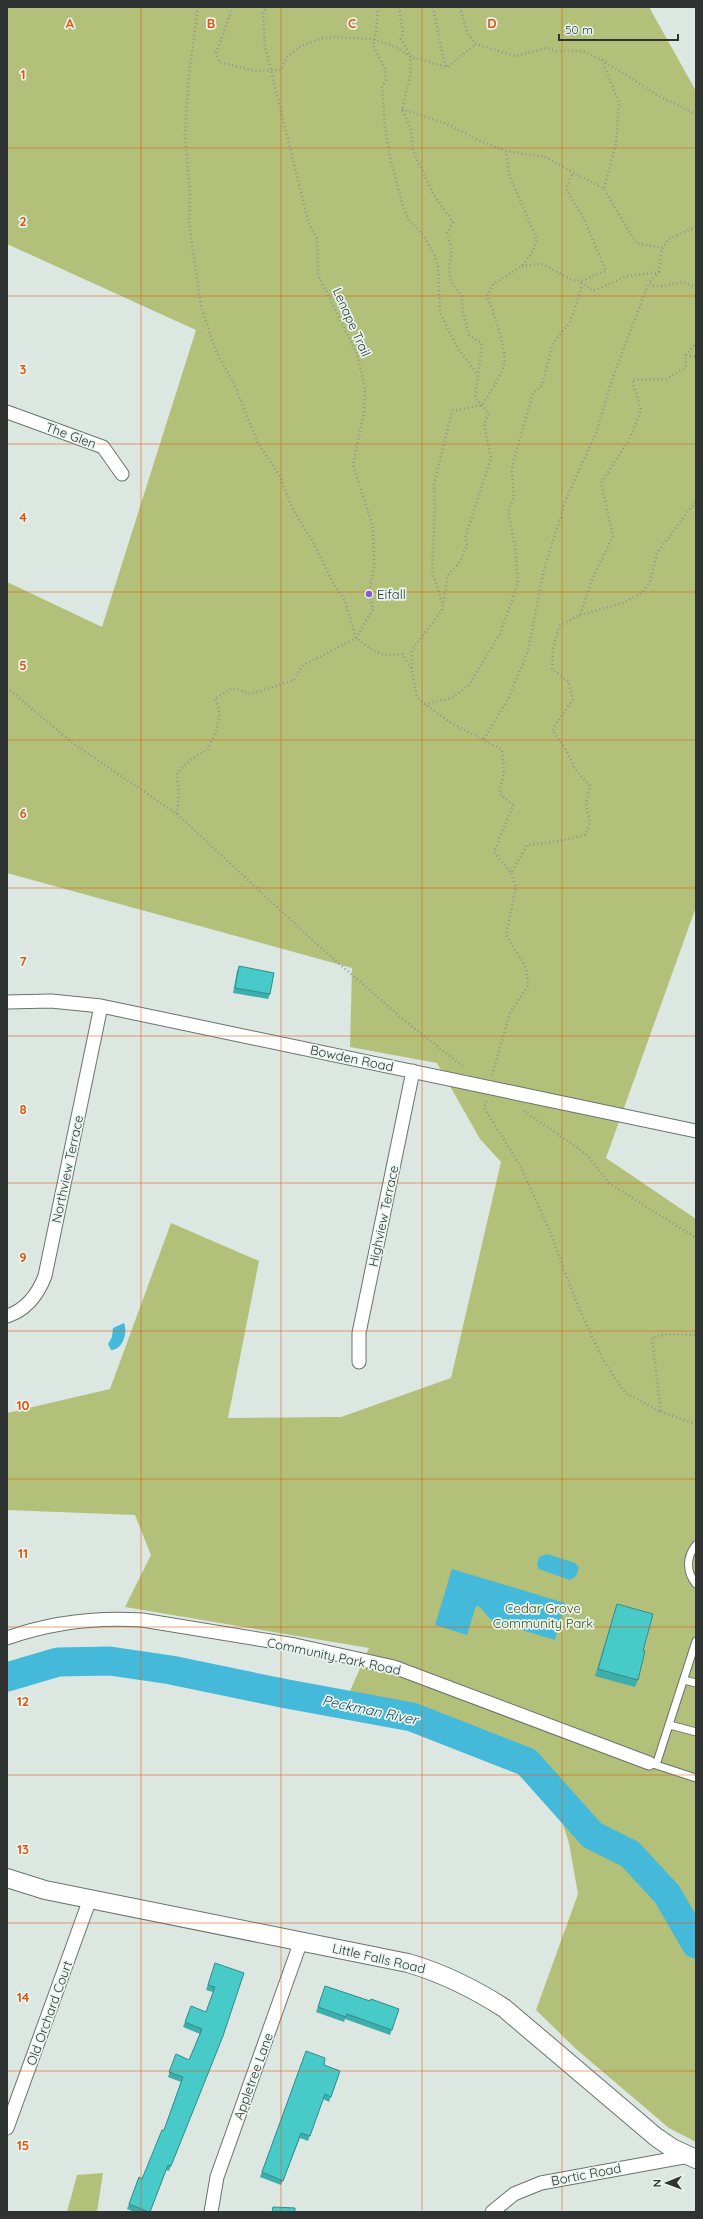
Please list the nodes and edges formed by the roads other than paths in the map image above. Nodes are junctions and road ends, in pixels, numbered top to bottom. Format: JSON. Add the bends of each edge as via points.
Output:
{"nodes":[{"id":1,"x":7,"y":412,"type":"edge"},
{"id":2,"x":122,"y":474,"type":"dead end"},
{"id":3,"x":7,"y":1002,"type":"edge"},
{"id":4,"x":101,"y":1006,"type":"junction"},
{"id":5,"x":412,"y":1071,"type":"junction"},
{"id":6,"x":696,"y":1131,"type":"edge"},
{"id":7,"x":7,"y":1316,"type":"edge"},
{"id":8,"x":359,"y":1362,"type":"dead end"},
{"id":9,"x":696,"y":1545,"type":"edge"},
{"id":10,"x":696,"y":1584,"type":"edge"},
{"id":11,"x":7,"y":1638,"type":"edge"},
{"id":12,"x":696,"y":1641,"type":"edge"},
{"id":13,"x":684,"y":1680,"type":"junction"},
{"id":14,"x":696,"y":1683,"type":"edge"},
{"id":15,"x":670,"y":1725,"type":"junction"},
{"id":16,"x":696,"y":1732,"type":"edge"},
{"id":17,"x":652,"y":1764,"type":"junction"},
{"id":18,"x":696,"y":1778,"type":"edge"},
{"id":19,"x":7,"y":1878,"type":"edge"},
{"id":20,"x":90,"y":1899,"type":"junction"},
{"id":21,"x":300,"y":1941,"type":"junction"},
{"id":22,"x":7,"y":2128,"type":"edge"},
{"id":23,"x":692,"y":2158,"type":"edge"},
{"id":24,"x":212,"y":2212,"type":"edge"},
{"id":25,"x":492,"y":2212,"type":"edge"}],
"edges":[{"from":1,"to":2,"type":"street","name":"The Glen","via":[[103,447]]},
{"from":3,"to":4,"type":"street","name":"Bowden Road","via":[[51,1001]]},
{"from":4,"to":5,"type":"street","name":"Bowden Road"},
{"from":4,"to":7,"type":"street","name":"Northview Terrace","via":[[45,1276],[28,1303]]},
{"from":5,"to":6,"type":"street","name":"Bowden Road"},
{"from":5,"to":8,"type":"street","name":"Highview Terrace","via":[[359,1333]]},
{"from":9,"to":10,"type":"lane","via":[[688,1562],[690,1576]]},
{"from":11,"to":17,"type":"street","name":"Community Park Road","via":[[64,1622],[119,1618],[295,1646],[394,1667]]},
{"from":12,"to":13,"type":"lane"},
{"from":13,"to":14,"type":"lane"},
{"from":13,"to":15,"type":"lane"},
{"from":15,"to":16,"type":"lane"},
{"from":15,"to":17,"type":"lane"},
{"from":17,"to":18,"type":"lane"},
{"from":19,"to":20,"type":"street","name":"Little Falls Road","via":[[26,1885]]},
{"from":20,"to":21,"type":"street","name":"Little Falls Road"},
{"from":20,"to":22,"type":"street","name":"Old Orchard Court"},
{"from":21,"to":23,"type":"street","name":"Little Falls Road","via":[[408,1963],[446,1976],[485,1996],[522,2022],[656,2137]]},
{"from":21,"to":24,"type":"street","name":"Appletree Lane","via":[[217,2177]]},
{"from":23,"to":25,"type":"street","name":"Bortic Road","via":[[541,2183],[514,2194]]}]}
